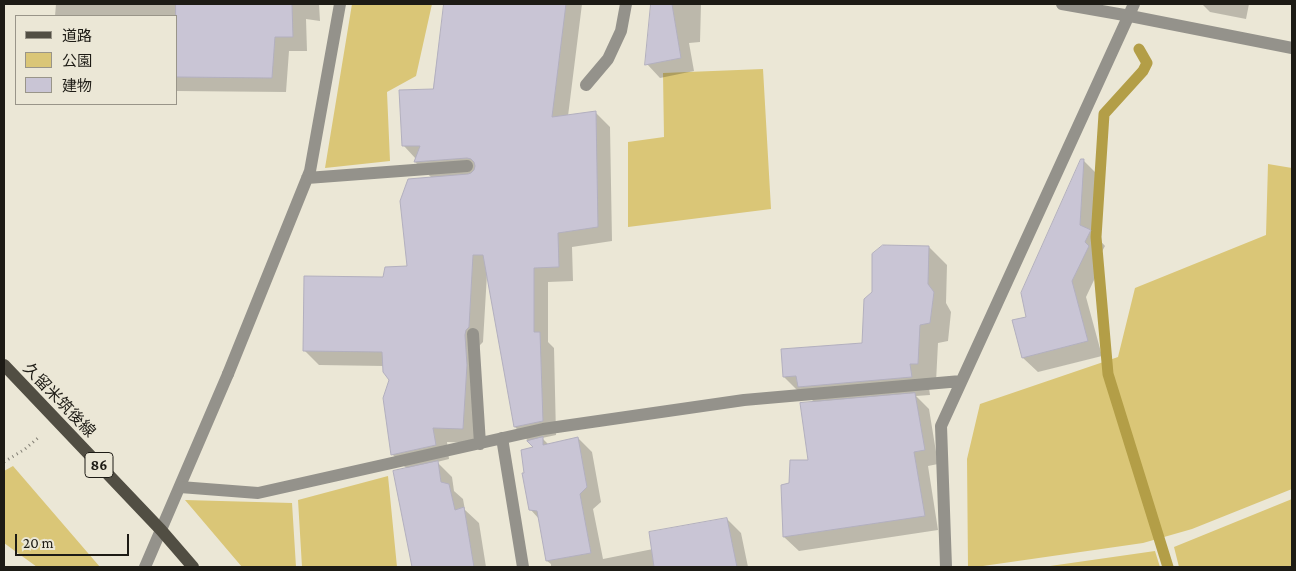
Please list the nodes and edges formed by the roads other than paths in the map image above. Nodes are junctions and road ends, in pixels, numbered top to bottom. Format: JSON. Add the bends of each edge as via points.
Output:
{"nodes":[{"id":1,"x":340,"y":4,"type":"edge"},
{"id":2,"x":626,"y":4,"type":"edge"},
{"id":3,"x":1062,"y":4,"type":"edge"},
{"id":4,"x":1132,"y":10,"type":"edge"},
{"id":5,"x":1292,"y":48,"type":"edge"},
{"id":6,"x":586,"y":85,"type":"dead end"},
{"id":7,"x":467,"y":166,"type":"dead end"},
{"id":8,"x":307,"y":178,"type":"junction"},
{"id":9,"x":473,"y":334,"type":"dead end"},
{"id":10,"x":4,"y":365,"type":"edge"},
{"id":11,"x":961,"y":381,"type":"junction"},
{"id":12,"x":502,"y":438,"type":"junction"},
{"id":13,"x":480,"y":444,"type":"junction"},
{"id":14,"x":180,"y":487,"type":"junction"},
{"id":15,"x":161,"y":530,"type":"junction"},
{"id":16,"x":145,"y":567,"type":"edge"},
{"id":17,"x":193,"y":567,"type":"edge"},
{"id":18,"x":523,"y":567,"type":"edge"},
{"id":19,"x":946,"y":567,"type":"edge"}],
"edges":[{"from":1,"to":8,"type":"street"},
{"from":2,"to":6,"type":"street","via":[[621,31],[608,59]]},
{"from":3,"to":4,"type":"street"},
{"from":4,"to":5,"type":"street"},
{"from":4,"to":11,"type":"street"},
{"from":7,"to":8,"type":"street"},
{"from":8,"to":14,"type":"street"},
{"from":9,"to":13,"type":"street"},
{"from":10,"to":15,"type":"main road","name":"久留米筑後線","number":"86"},
{"from":11,"to":12,"type":"street","via":[[744,400],[543,429]]},
{"from":11,"to":19,"type":"street","via":[[941,426]]},
{"from":12,"to":13,"type":"street"},
{"from":12,"to":18,"type":"street"},
{"from":13,"to":14,"type":"street","via":[[258,493]]},
{"from":14,"to":15,"type":"street"},
{"from":15,"to":16,"type":"street"},
{"from":15,"to":17,"type":"main road","name":"久留米筑後線","number":"86"}]}
